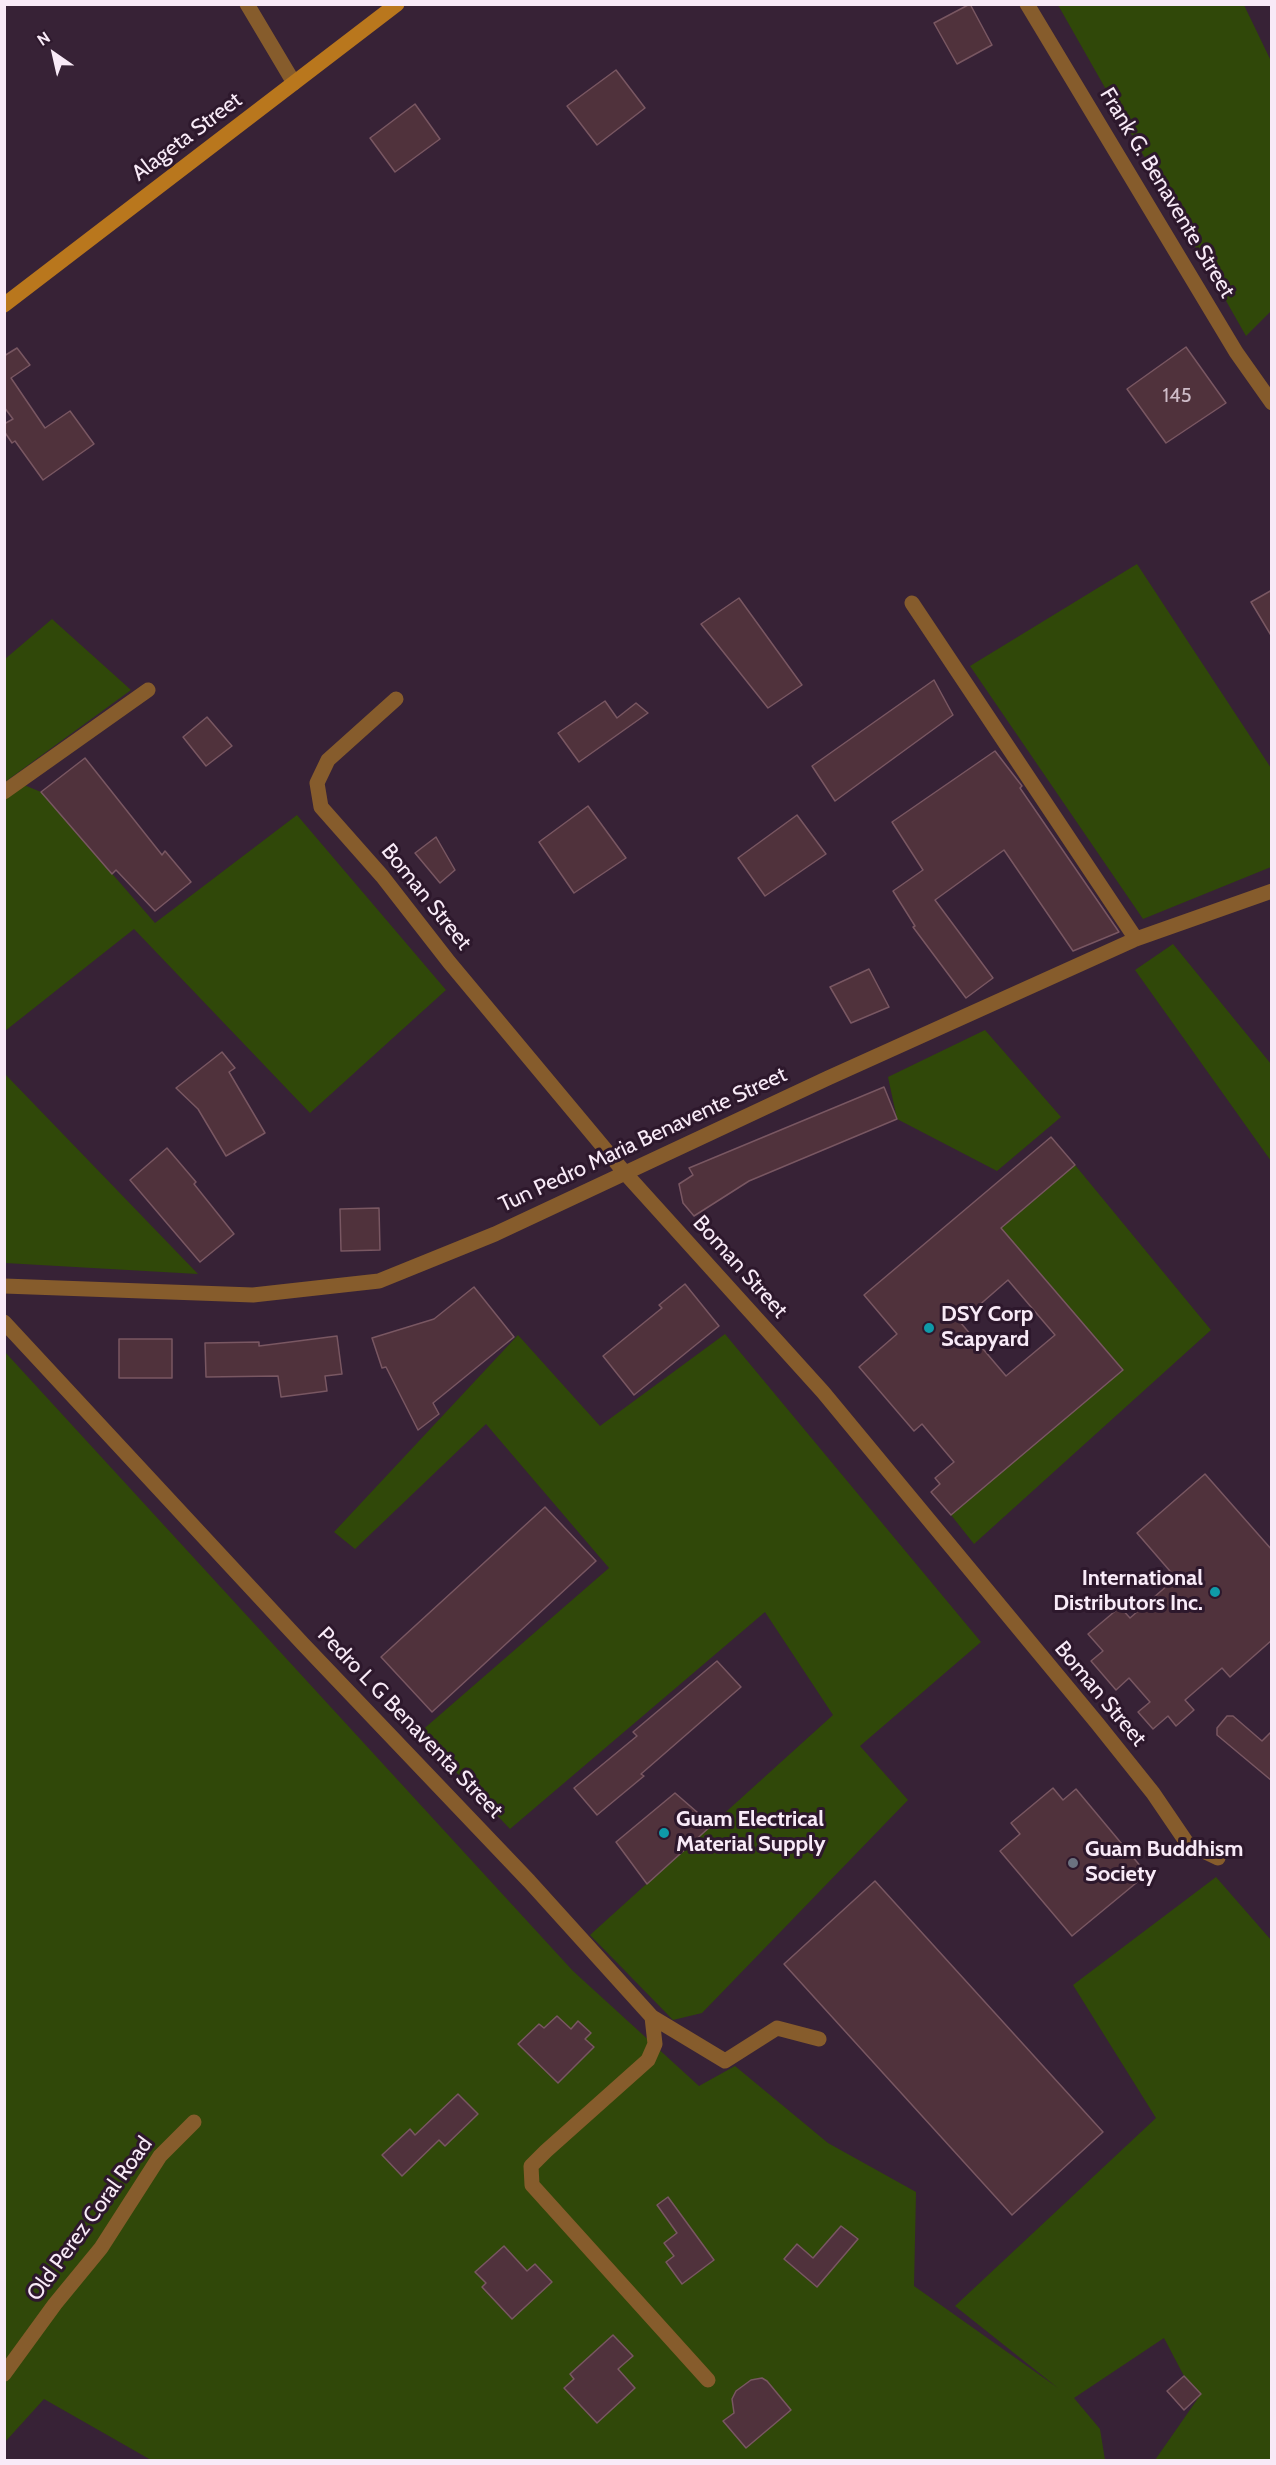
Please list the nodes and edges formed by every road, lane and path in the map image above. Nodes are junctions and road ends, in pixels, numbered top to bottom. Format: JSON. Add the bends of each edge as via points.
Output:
{"nodes":[{"id":1,"x":247,"y":4,"type":"edge"},
{"id":2,"x":396,"y":4,"type":"edge"},
{"id":3,"x":1027,"y":4,"type":"edge"},
{"id":4,"x":294,"y":83,"type":"junction"},
{"id":5,"x":4,"y":305,"type":"edge"},
{"id":6,"x":1272,"y":403,"type":"edge"},
{"id":7,"x":912,"y":603,"type":"dead end"},
{"id":8,"x":148,"y":690,"type":"dead end"},
{"id":9,"x":396,"y":699,"type":"dead end"},
{"id":10,"x":4,"y":792,"type":"edge"},
{"id":11,"x":1272,"y":891,"type":"edge"},
{"id":12,"x":1136,"y":939,"type":"junction"},
{"id":13,"x":625,"y":1173,"type":"junction"},
{"id":14,"x":4,"y":1286,"type":"edge"},
{"id":15,"x":4,"y":1322,"type":"edge"},
{"id":16,"x":1218,"y":1858,"type":"dead end"},
{"id":17,"x":652,"y":2017,"type":"junction"},
{"id":18,"x":819,"y":2039,"type":"dead end"},
{"id":19,"x":194,"y":2122,"type":"dead end"},
{"id":20,"x":4,"y":2374,"type":"edge"},
{"id":21,"x":708,"y":2380,"type":"dead end"}],
"edges":[{"from":1,"to":4,"type":"street"},
{"from":2,"to":4,"type":"main road","name":"Alageta Street"},
{"from":3,"to":6,"type":"street","name":"Frank G. Benavente Street","via":[[1236,352]]},
{"from":4,"to":5,"type":"main road","name":"Alageta Street"},
{"from":7,"to":12,"type":"street"},
{"from":8,"to":10,"type":"street"},
{"from":9,"to":13,"type":"street","name":"Boman Street","via":[[328,760],[317,783],[321,807]]},
{"from":11,"to":12,"type":"street","name":"Tun Pedro Maria Benavente Street"},
{"from":12,"to":13,"type":"street","name":"Tun Pedro Maria Benavente Street"},
{"from":13,"to":14,"type":"street","name":"Tun Pedro Maria Benavente Street","via":[[495,1234],[379,1281],[253,1294]]},
{"from":13,"to":16,"type":"street","name":"Boman Street","via":[[823,1392],[1153,1793],[1186,1843]]},
{"from":15,"to":17,"type":"street","name":"Pedro L G Benaventa Street","via":[[535,1887]]},
{"from":17,"to":18,"type":"street","name":"Pedro L G Benaventa Street","via":[[725,2061],[777,2028]]},
{"from":17,"to":21,"type":"street","via":[[655,2044],[648,2060],[531,2166],[532,2185]]},
{"from":19,"to":20,"type":"street","name":"Old Perez Coral Road","via":[[160,2156],[101,2248]]}]}
